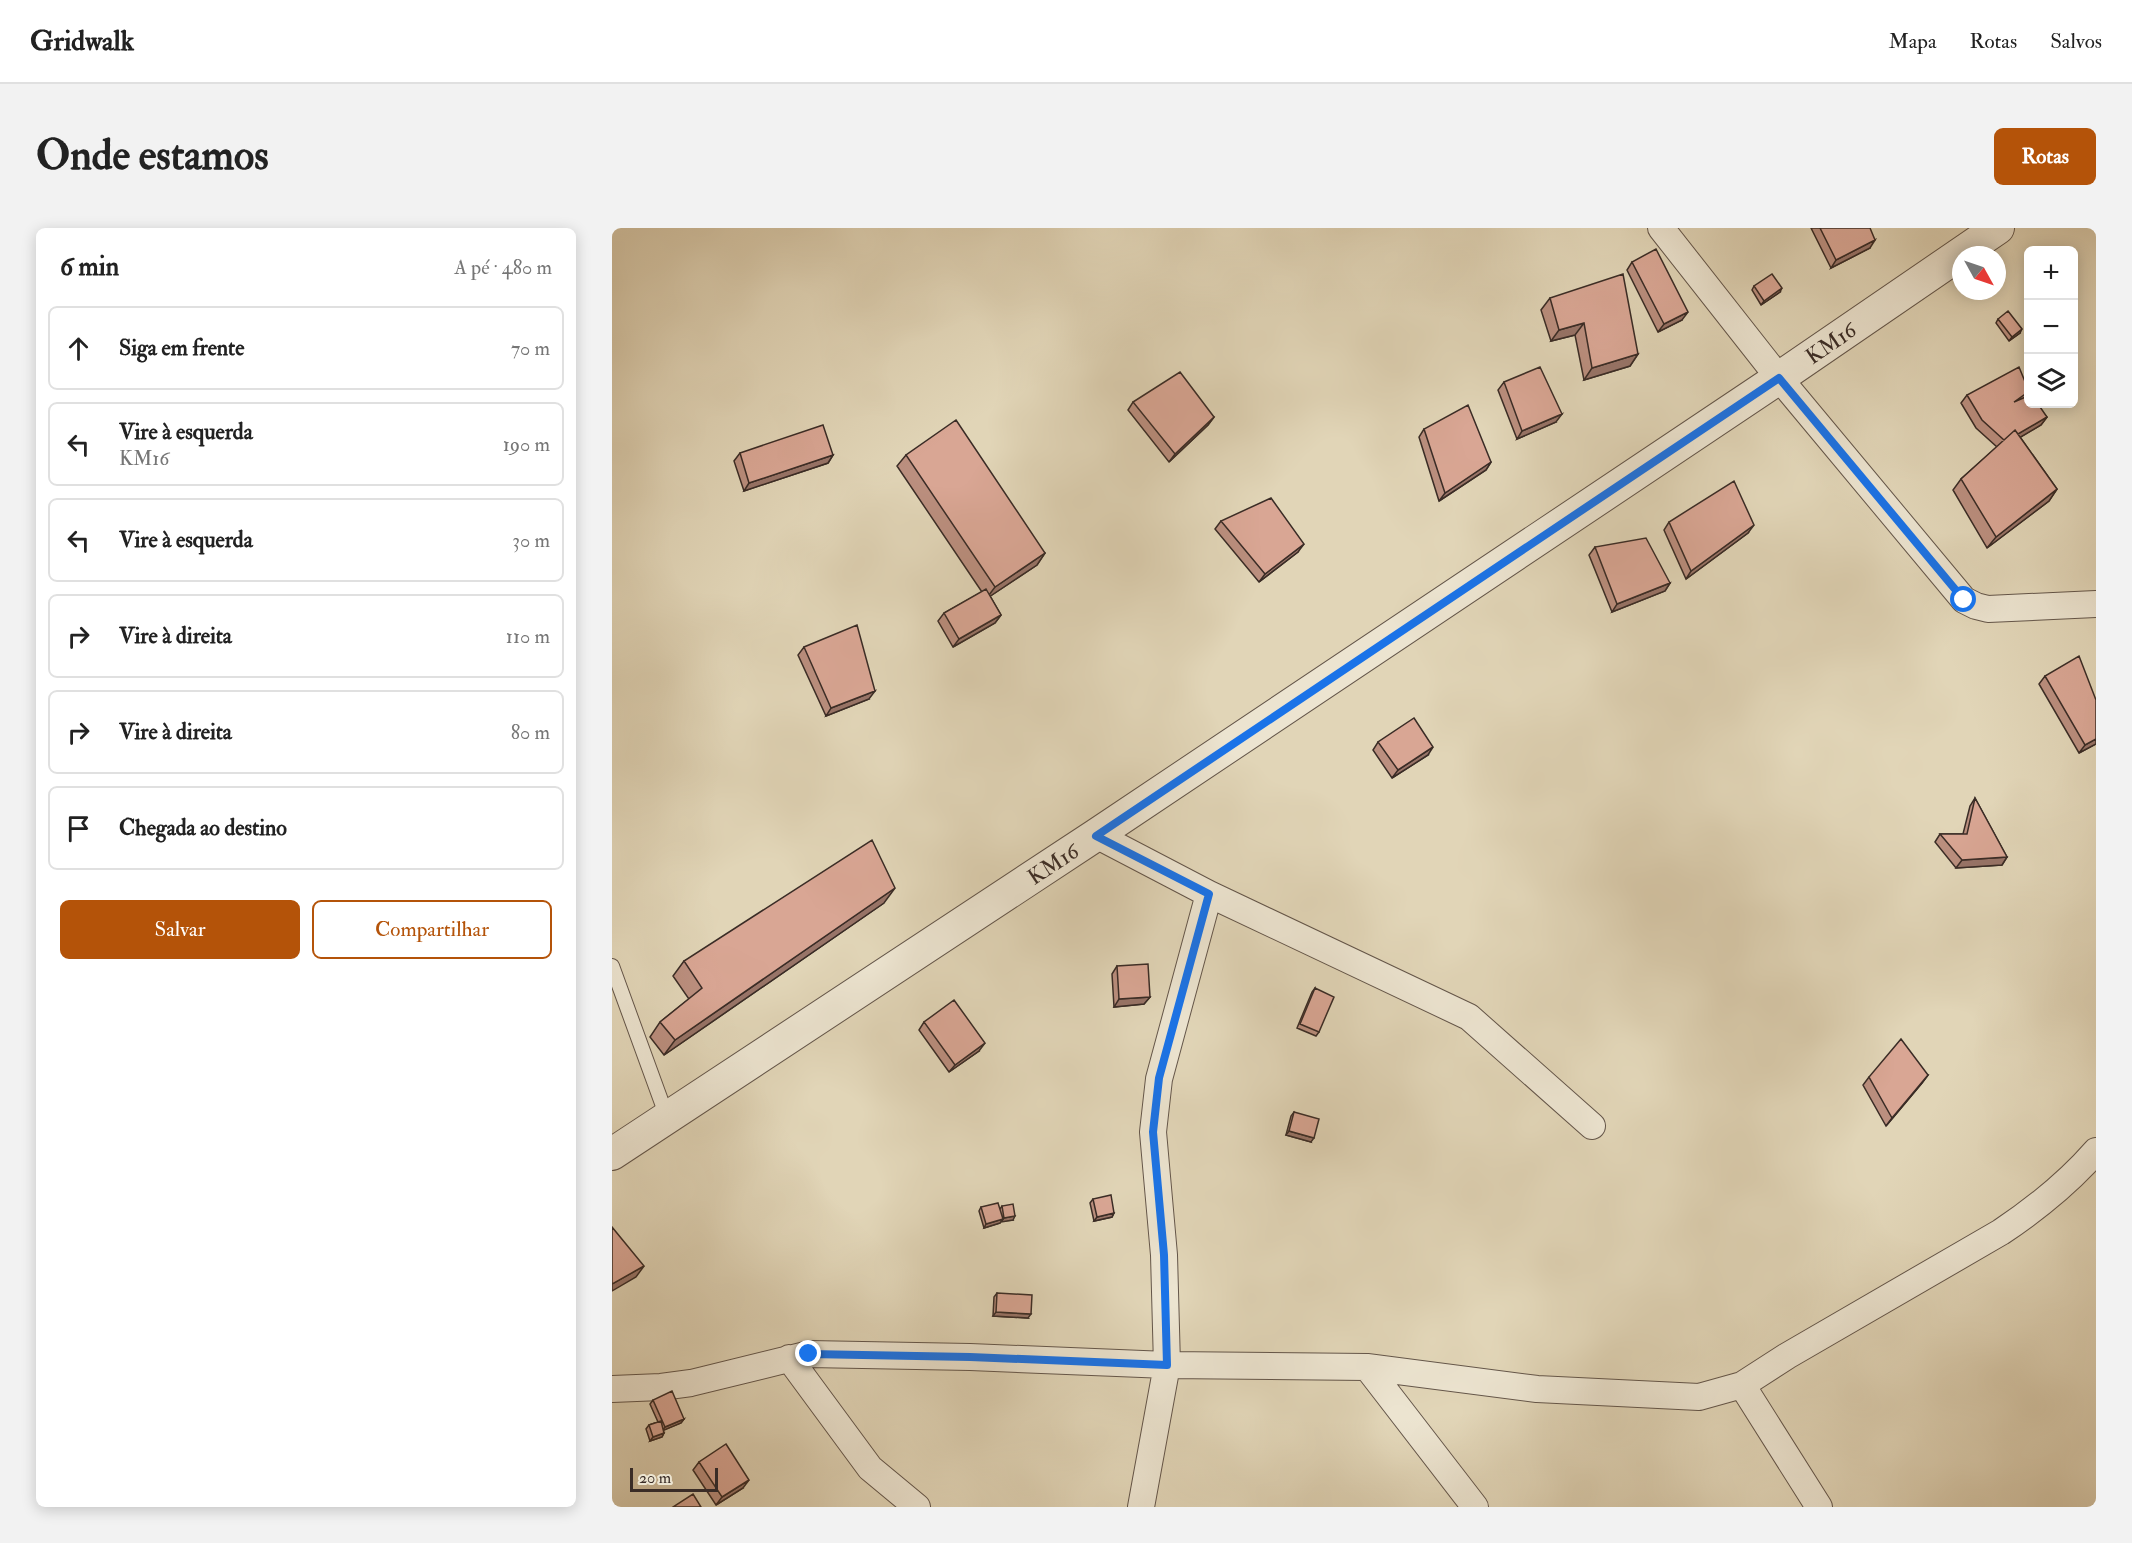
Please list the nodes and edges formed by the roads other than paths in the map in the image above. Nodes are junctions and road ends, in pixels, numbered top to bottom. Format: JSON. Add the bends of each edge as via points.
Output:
{"nodes":[{"id":1,"x":1661,"y":228,"type":"edge"},
{"id":2,"x":1998,"y":228,"type":"edge"},
{"id":3,"x":1779,"y":378,"type":"junction"},
{"id":4,"x":2096,"y":604,"type":"edge"},
{"id":5,"x":1096,"y":836,"type":"junction"},
{"id":6,"x":1209,"y":894,"type":"junction"},
{"id":7,"x":612,"y":966,"type":"edge"},
{"id":8,"x":667,"y":1117,"type":"junction"},
{"id":9,"x":1592,"y":1126,"type":"dead end"},
{"id":10,"x":2096,"y":1151,"type":"edge"},
{"id":11,"x":612,"y":1154,"type":"edge"},
{"id":12,"x":789,"y":1359,"type":"junction"},
{"id":13,"x":1167,"y":1365,"type":"junction"},
{"id":14,"x":1367,"y":1367,"type":"junction"},
{"id":15,"x":1742,"y":1385,"type":"junction"},
{"id":16,"x":612,"y":1389,"type":"edge"},
{"id":17,"x":917,"y":1507,"type":"edge"},
{"id":18,"x":1141,"y":1507,"type":"edge"},
{"id":19,"x":1475,"y":1507,"type":"edge"},
{"id":20,"x":1819,"y":1507,"type":"edge"}],
"edges":[{"from":1,"to":3,"type":"street"},
{"from":2,"to":3,"type":"street","name":"KM16"},
{"from":3,"to":4,"type":"street","via":[[1964,600],[1988,609]]},
{"from":3,"to":5,"type":"street","name":"KM16"},
{"from":5,"to":6,"type":"street"},
{"from":5,"to":8,"type":"street","name":"KM16"},
{"from":6,"to":9,"type":"street","via":[[1469,1017]]},
{"from":6,"to":13,"type":"street","via":[[1159,1078],[1153,1132],[1164,1255]]},
{"from":7,"to":8,"type":"lane"},
{"from":8,"to":11,"type":"street","name":"KM16"},
{"from":10,"to":15,"type":"street","via":[[2073,1178],[2034,1211]]},
{"from":12,"to":13,"type":"street","via":[[809,1354]]},
{"from":12,"to":16,"type":"street","via":[[691,1383]]},
{"from":12,"to":17,"type":"street","via":[[870,1468]]},
{"from":13,"to":14,"type":"street"},
{"from":13,"to":18,"type":"street"},
{"from":14,"to":15,"type":"street","via":[[1538,1389],[1699,1397]]},
{"from":14,"to":19,"type":"street"},
{"from":15,"to":20,"type":"street"}]}
